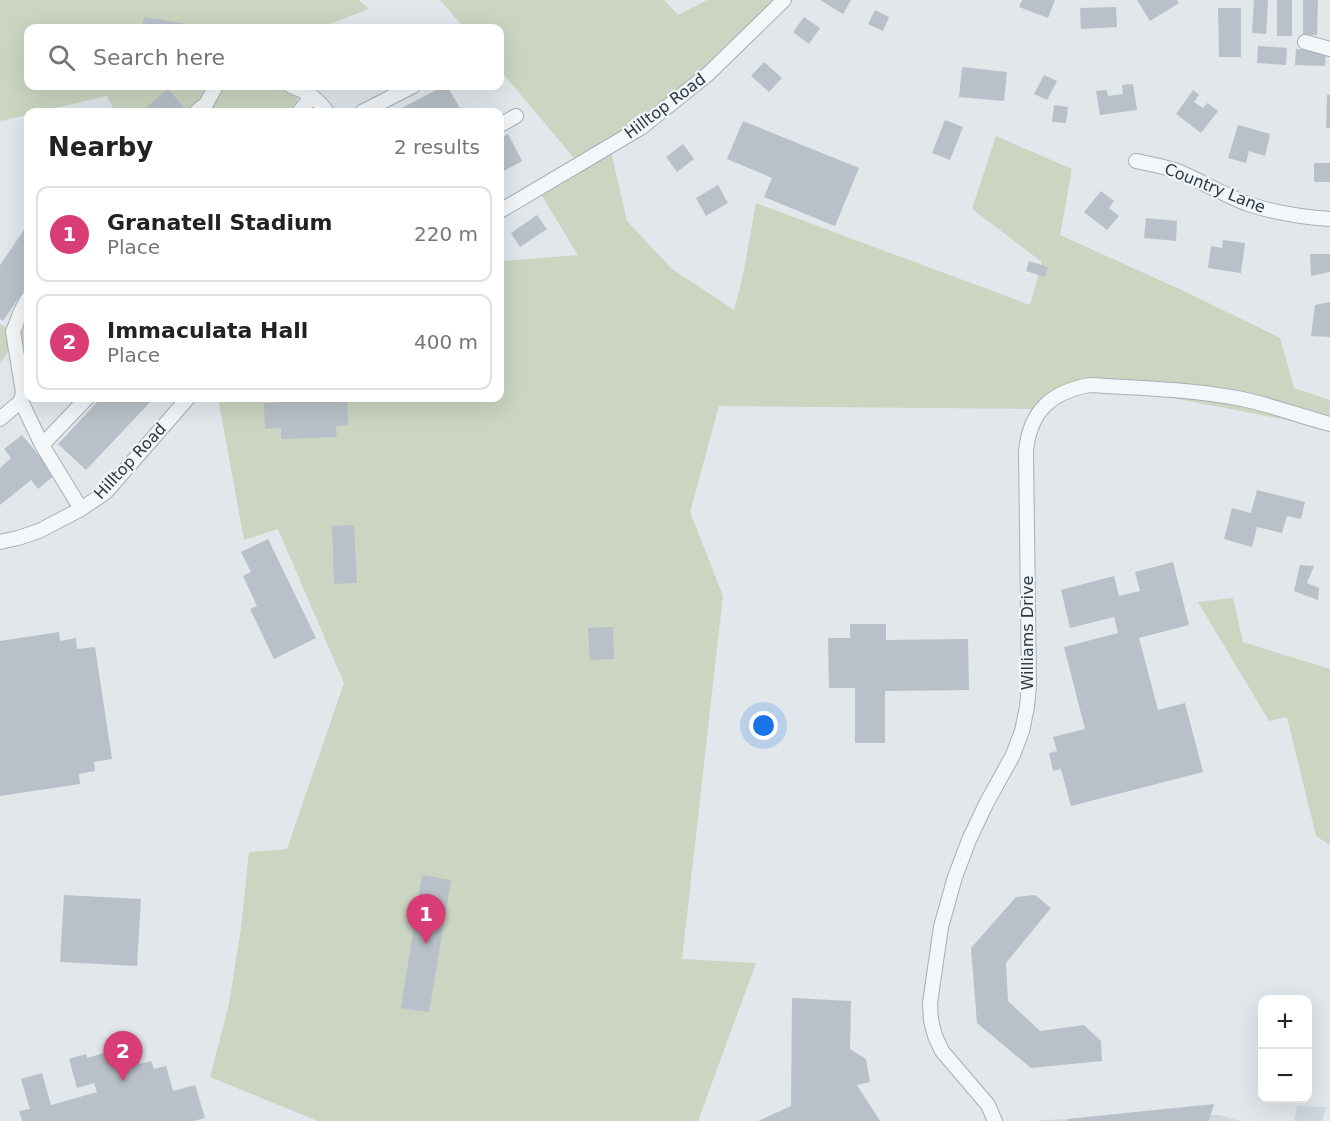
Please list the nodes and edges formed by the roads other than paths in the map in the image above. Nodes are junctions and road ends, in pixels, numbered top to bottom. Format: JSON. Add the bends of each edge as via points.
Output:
{"nodes":[{"id":1,"x":784,"y":0,"type":"edge"},
{"id":2,"x":1305,"y":42,"type":"dead end"},
{"id":3,"x":1330,"y":49,"type":"edge"},
{"id":4,"x":214,"y":90,"type":"edge"},
{"id":5,"x":304,"y":90,"type":"edge"},
{"id":6,"x":405,"y":90,"type":"edge"},
{"id":7,"x":312,"y":96,"type":"junction"},
{"id":8,"x":201,"y":108,"type":"edge"},
{"id":9,"x":302,"y":108,"type":"edge"},
{"id":10,"x":323,"y":108,"type":"edge"},
{"id":11,"x":370,"y":108,"type":"edge"},
{"id":12,"x":516,"y":116,"type":"dead end"},
{"id":13,"x":504,"y":123,"type":"edge"},
{"id":14,"x":1136,"y":162,"type":"dead end"},
{"id":15,"x":504,"y":210,"type":"edge"},
{"id":16,"x":1330,"y":219,"type":"edge"},
{"id":17,"x":24,"y":305,"type":"edge"},
{"id":18,"x":21,"y":400,"type":"junction"},
{"id":19,"x":83,"y":402,"type":"edge"},
{"id":20,"x":185,"y":402,"type":"edge"},
{"id":21,"x":0,"y":419,"type":"edge"},
{"id":22,"x":1330,"y":424,"type":"edge"},
{"id":23,"x":42,"y":445,"type":"junction"},
{"id":24,"x":81,"y":509,"type":"junction"},
{"id":25,"x":0,"y":542,"type":"edge"},
{"id":26,"x":996,"y":1121,"type":"edge"}],
"edges":[{"from":1,"to":15,"type":"street","name":"Hilltop Road","via":[[707,75],[642,127]]},
{"from":2,"to":3,"type":"street"},
{"from":4,"to":8,"type":"street"},
{"from":5,"to":7,"type":"street"},
{"from":6,"to":11,"type":"street"},
{"from":7,"to":9,"type":"street"},
{"from":7,"to":10,"type":"street"},
{"from":12,"to":13,"type":"street"},
{"from":14,"to":16,"type":"street","name":"Country Lane","via":[[1176,171],[1256,206]]},
{"from":17,"to":18,"type":"street","via":[[13,332]]},
{"from":18,"to":21,"type":"street"},
{"from":18,"to":23,"type":"street"},
{"from":19,"to":23,"type":"street"},
{"from":20,"to":24,"type":"street","name":"Hilltop Road","via":[[106,492]]},
{"from":22,"to":26,"type":"street","name":"Williams Drive","via":[[1237,398],[1090,385],[1062,393],[1049,402],[1032,425],[1026,452],[1027,707],[1013,755],[986,804],[955,877],[941,927],[930,1003],[931,1020],[942,1051],[988,1105]]},
{"from":23,"to":24,"type":"street"},
{"from":24,"to":25,"type":"street","name":"Hilltop Road","via":[[39,531]]}]}
